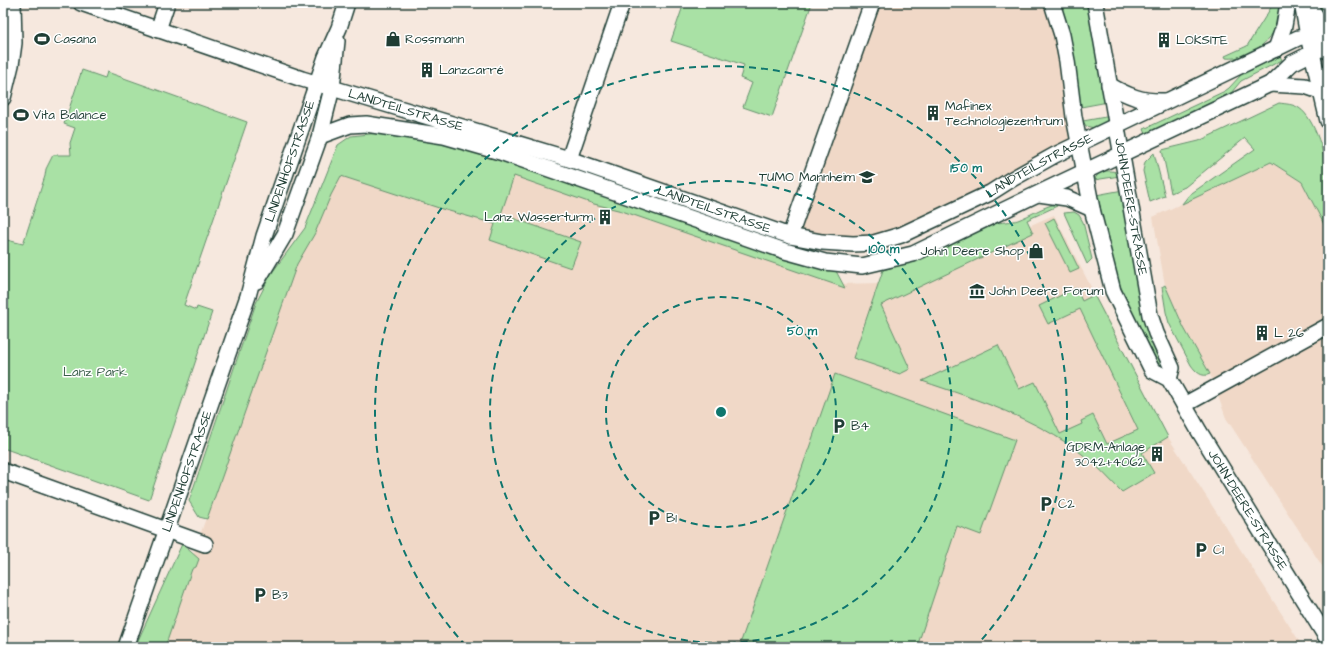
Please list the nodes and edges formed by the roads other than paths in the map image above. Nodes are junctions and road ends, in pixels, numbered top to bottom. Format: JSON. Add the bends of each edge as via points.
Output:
{"nodes":[{"id":1,"x":13,"y":3,"type":"edge"},
{"id":2,"x":81,"y":3,"type":"edge"},
{"id":3,"x":167,"y":3,"type":"edge"},
{"id":4,"x":347,"y":3,"type":"edge"},
{"id":5,"x":622,"y":3,"type":"edge"},
{"id":6,"x":872,"y":3,"type":"edge"},
{"id":7,"x":1052,"y":3,"type":"edge"},
{"id":8,"x":1095,"y":3,"type":"edge"},
{"id":9,"x":1288,"y":3,"type":"edge"},
{"id":10,"x":1303,"y":3,"type":"edge"},
{"id":11,"x":339,"y":28,"type":"junction"},
{"id":12,"x":158,"y":30,"type":"junction"},
{"id":13,"x":1322,"y":44,"type":"edge"},
{"id":14,"x":1276,"y":49,"type":"junction"},
{"id":15,"x":317,"y":84,"type":"junction"},
{"id":16,"x":1270,"y":84,"type":"junction"},
{"id":17,"x":1109,"y":85,"type":"junction"},
{"id":18,"x":332,"y":88,"type":"junction"},
{"id":19,"x":1325,"y":93,"type":"edge"},
{"id":20,"x":3,"y":98,"type":"edge"},
{"id":21,"x":1167,"y":101,"type":"junction"},
{"id":22,"x":1328,"y":121,"type":"edge"},
{"id":23,"x":1116,"y":125,"type":"junction"},
{"id":24,"x":320,"y":136,"type":"junction"},
{"id":25,"x":1080,"y":143,"type":"junction"},
{"id":26,"x":1122,"y":154,"type":"junction"},
{"id":27,"x":569,"y":160,"type":"junction"},
{"id":28,"x":1085,"y":171,"type":"junction"},
{"id":29,"x":1038,"y":194,"type":"junction"},
{"id":30,"x":1092,"y":209,"type":"junction"},
{"id":31,"x":790,"y":236,"type":"junction"},
{"id":32,"x":248,"y":296,"type":"junction"},
{"id":33,"x":1328,"y":326,"type":"edge"},
{"id":34,"x":1169,"y":379,"type":"junction"},
{"id":35,"x":1184,"y":405,"type":"junction"},
{"id":36,"x":3,"y":471,"type":"edge"},
{"id":37,"x":166,"y":530,"type":"junction"},
{"id":38,"x":205,"y":544,"type":"dead end"},
{"id":39,"x":1328,"y":640,"type":"edge"},
{"id":40,"x":126,"y":647,"type":"edge"}],
"edges":[{"from":1,"to":20,"type":"street","via":[[14,43]]},
{"from":2,"to":12,"type":"street","name":"LANDTEILSTRASSE"},
{"from":3,"to":12,"type":"street"},
{"from":4,"to":11,"type":"street","name":"LINDENHOFSTRASSE"},
{"from":5,"to":27,"type":"street"},
{"from":6,"to":31,"type":"street"},
{"from":7,"to":25,"type":"street","via":[[1062,35]]},
{"from":8,"to":17,"type":"street","name":"JOHN-DEERE-STRASSE"},
{"from":9,"to":14,"type":"street"},
{"from":10,"to":13,"type":"main road","via":[[1316,20]]},
{"from":11,"to":15,"type":"street","name":"LINDENHOFSTRASSE"},
{"from":11,"to":18,"type":"street","name":"LINDENHOFSTRASSE"},
{"from":12,"to":15,"type":"street","name":"LANDTEILSTRASSE"},
{"from":13,"to":14,"type":"street","name":"LANDTEILSTRASSE","via":[[1298,38]]},
{"from":13,"to":16,"type":"street","name":"LANDTEILSTRASSE","via":[[1292,63]]},
{"from":13,"to":19,"type":"street"},
{"from":14,"to":21,"type":"street","name":"LANDTEILSTRASSE"},
{"from":15,"to":18,"type":"street","name":"LANDTEILSTRASSE"},
{"from":15,"to":32,"type":"street","name":"LINDENHOFSTRASSE","via":[[264,236]]},
{"from":16,"to":19,"type":"street","via":[[1305,86]]},
{"from":16,"to":26,"type":"street","name":"LANDTEILSTRASSE"},
{"from":17,"to":21,"type":"street","via":[[1134,97]]},
{"from":17,"to":23,"type":"street","name":"JOHN-DEERE-STRASSE"},
{"from":18,"to":24,"type":"street","name":"LINDENHOFSTRASSE"},
{"from":18,"to":27,"type":"street","name":"LANDTEILSTRASSE"},
{"from":19,"to":22,"type":"street"},
{"from":21,"to":23,"type":"street","name":"LANDTEILSTRASSE"},
{"from":23,"to":25,"type":"street","name":"LANDTEILSTRASSE"},
{"from":23,"to":26,"type":"street","name":"JOHN-DEERE-STRASSE"},
{"from":24,"to":29,"type":"street","name":"LANDTEILSTRASSE","via":[[350,125],[366,124],[444,136],[500,152],[785,251],[844,265],[862,266],[913,254]]},
{"from":24,"to":32,"type":"street","name":"LINDENHOFSTRASSE","via":[[285,234]]},
{"from":25,"to":28,"type":"street"},
{"from":25,"to":31,"type":"street","name":"LANDTEILSTRASSE","via":[[990,193],[901,235],[874,243],[853,244]]},
{"from":26,"to":28,"type":"street","name":"LANDTEILSTRASSE"},
{"from":26,"to":34,"type":"street","name":"JOHN-DEERE-STRASSE","via":[[1150,315],[1172,368]]},
{"from":27,"to":31,"type":"street","name":"LANDTEILSTRASSE"},
{"from":28,"to":29,"type":"street","name":"LANDTEILSTRASSE"},
{"from":28,"to":30,"type":"street"},
{"from":29,"to":30,"type":"street","via":[[1067,198]]},
{"from":30,"to":34,"type":"street","via":[[1113,291],[1152,370]]},
{"from":32,"to":37,"type":"street","name":"LINDENHOFSTRASSE"},
{"from":33,"to":35,"type":"street"},
{"from":34,"to":35,"type":"street","name":"JOHN-DEERE-STRASSE"},
{"from":35,"to":39,"type":"street","name":"JOHN-DEERE-STRASSE"},
{"from":36,"to":37,"type":"street"},
{"from":37,"to":38,"type":"street"},
{"from":37,"to":40,"type":"street","name":"LINDENHOFSTRASSE"}]}
